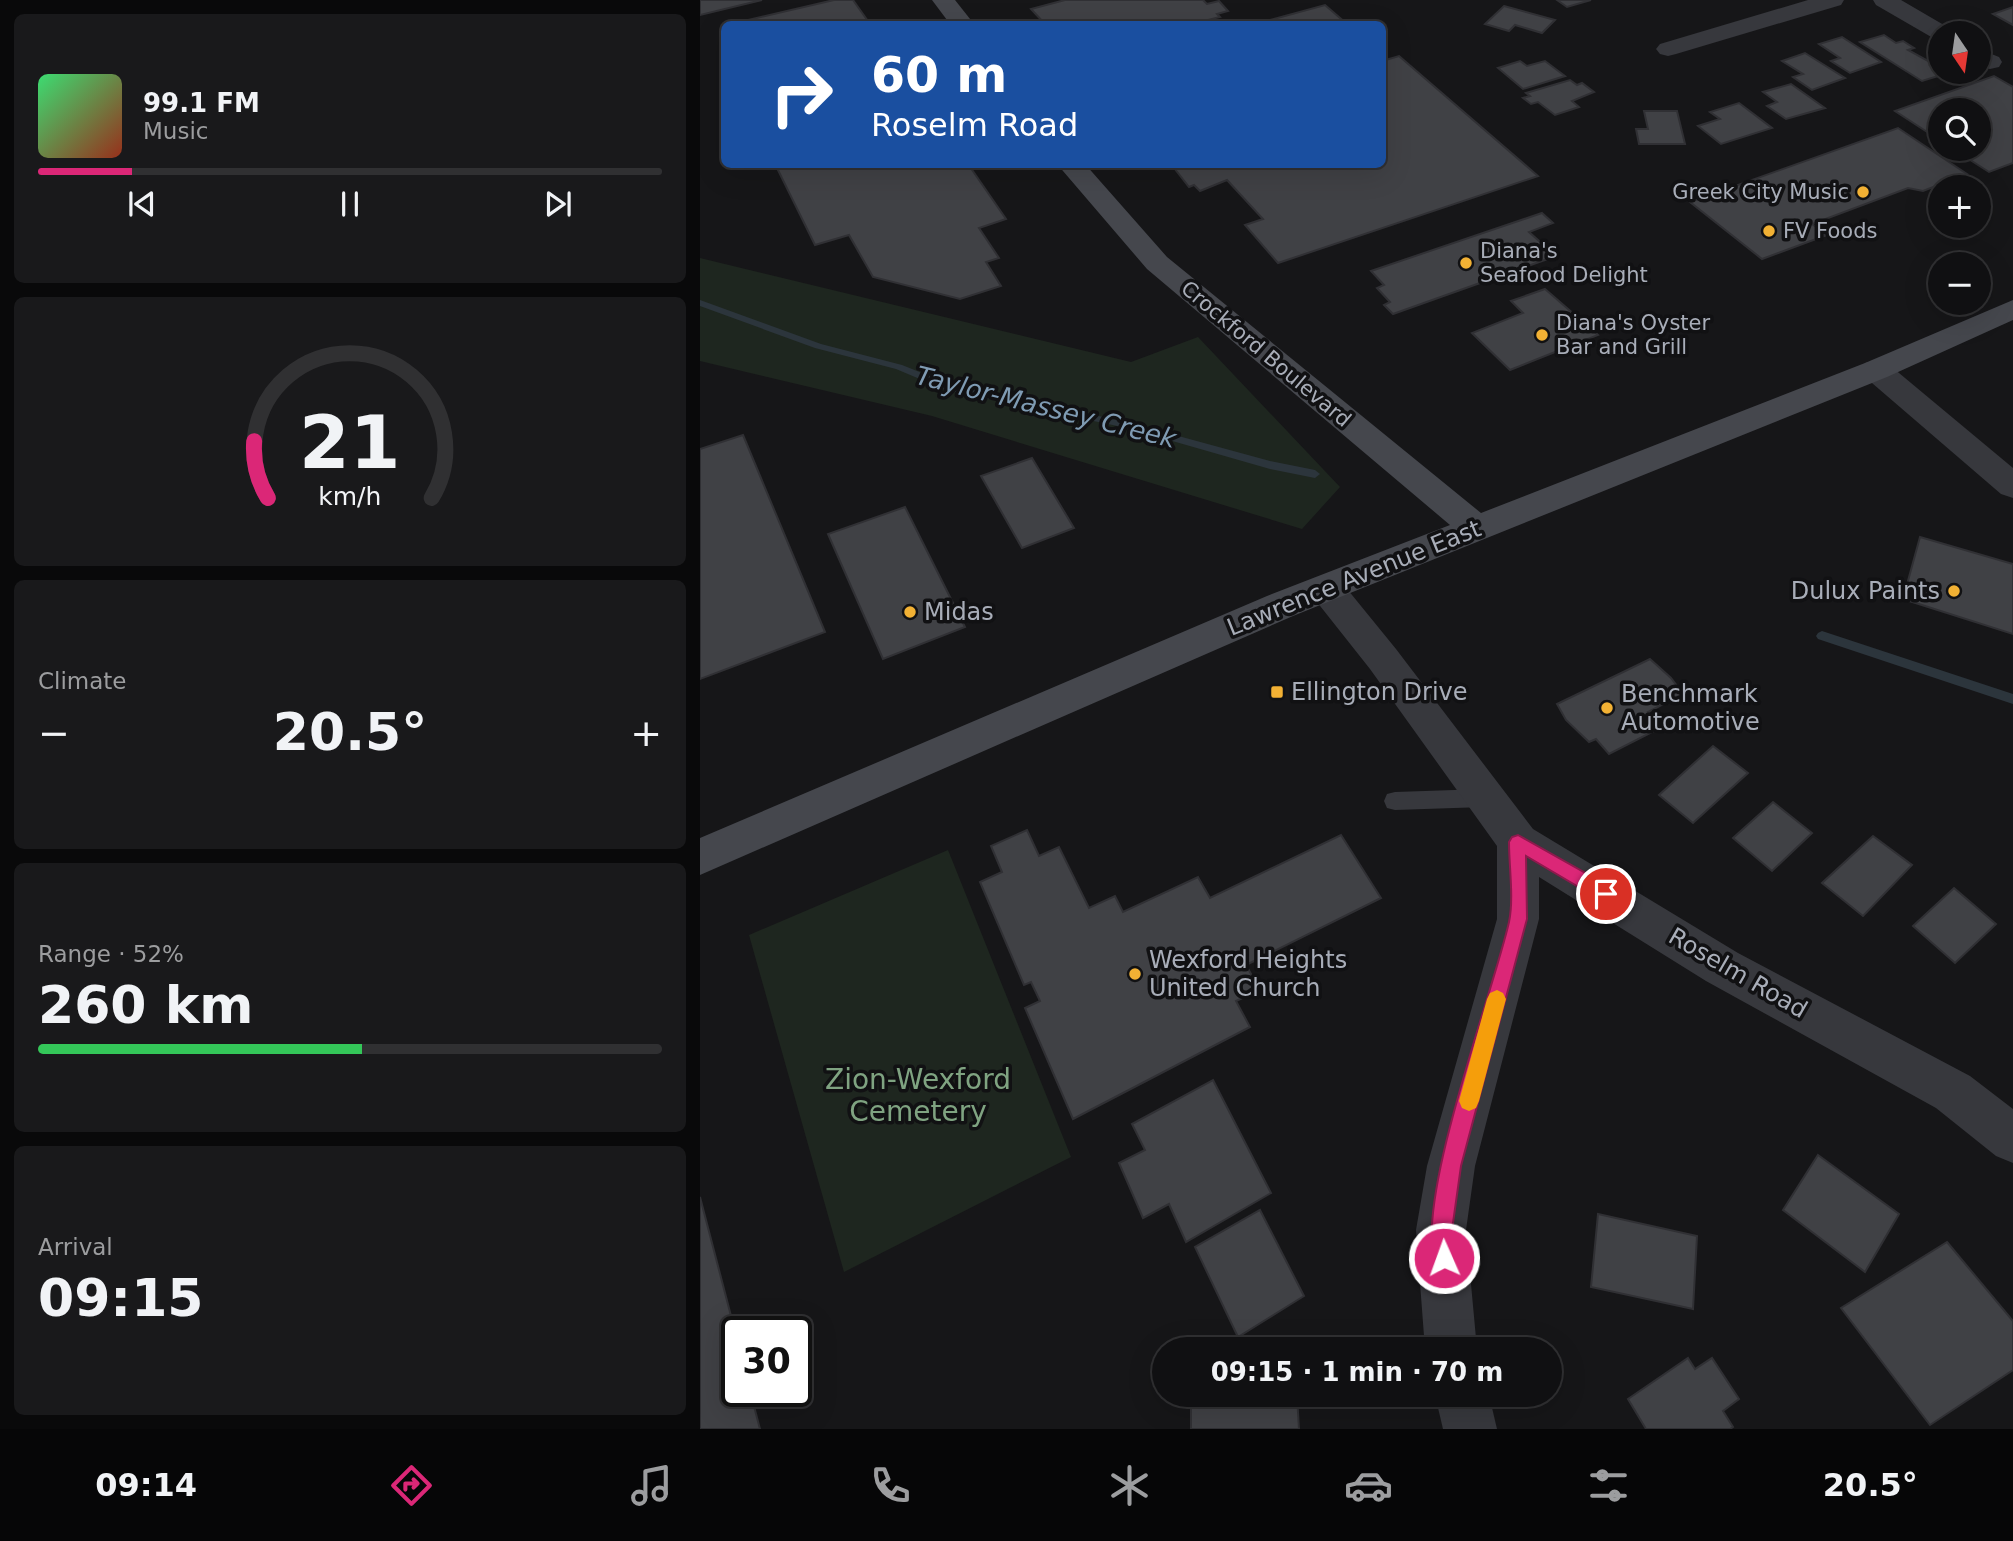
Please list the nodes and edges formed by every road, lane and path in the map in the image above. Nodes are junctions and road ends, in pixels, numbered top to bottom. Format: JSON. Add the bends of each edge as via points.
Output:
{"nodes":[{"id":1,"x":943,"y":0,"type":"edge"},
{"id":2,"x":1833,"y":0,"type":"edge"},
{"id":3,"x":1884,"y":0,"type":"edge"},
{"id":4,"x":959,"y":21,"type":"edge"},
{"id":5,"x":1928,"y":25,"type":"edge"},
{"id":6,"x":1668,"y":48,"type":"dead end"},
{"id":7,"x":1074,"y":168,"type":"edge"},
{"id":8,"x":2013,"y":309,"type":"edge"},
{"id":9,"x":1876,"y":370,"type":"junction"},
{"id":10,"x":2013,"y":486,"type":"edge"},
{"id":11,"x":1478,"y":528,"type":"junction"},
{"id":12,"x":1326,"y":588,"type":"junction"},
{"id":13,"x":1484,"y":798,"type":"junction"},
{"id":14,"x":1395,"y":801,"type":"dead end"},
{"id":15,"x":1518,"y":842,"type":"junction"},
{"id":16,"x":700,"y":857,"type":"edge"},
{"id":17,"x":2013,"y":1139,"type":"edge"},
{"id":18,"x":1450,"y":1337,"type":"edge"},
{"id":19,"x":1465,"y":1407,"type":"edge"},
{"id":20,"x":1470,"y":1429,"type":"edge"}],
"edges":[{"from":1,"to":4,"type":"main road"},
{"from":2,"to":6,"type":"street"},
{"from":3,"to":5,"type":"street"},
{"from":7,"to":11,"type":"main road","name":"Crockford Boulevard","via":[[1157,263]]},
{"from":8,"to":9,"type":"main road","name":"Lawrence Avenue East"},
{"from":9,"to":10,"type":"street"},
{"from":9,"to":11,"type":"main road","name":"Lawrence Avenue East"},
{"from":11,"to":12,"type":"main road","name":"Lawrence Avenue East"},
{"from":12,"to":13,"type":"street","name":"Roselm Road"},
{"from":12,"to":16,"type":"main road","name":"Lawrence Avenue East"},
{"from":13,"to":14,"type":"lane"},
{"from":13,"to":15,"type":"street","name":"Roselm Road"},
{"from":15,"to":17,"type":"street","name":"Roselm Road","via":[[1723,967],[1953,1092]]},
{"from":15,"to":18,"type":"street","via":[[1518,919],[1451,1166],[1441,1230]]},
{"from":19,"to":20,"type":"street"}]}
